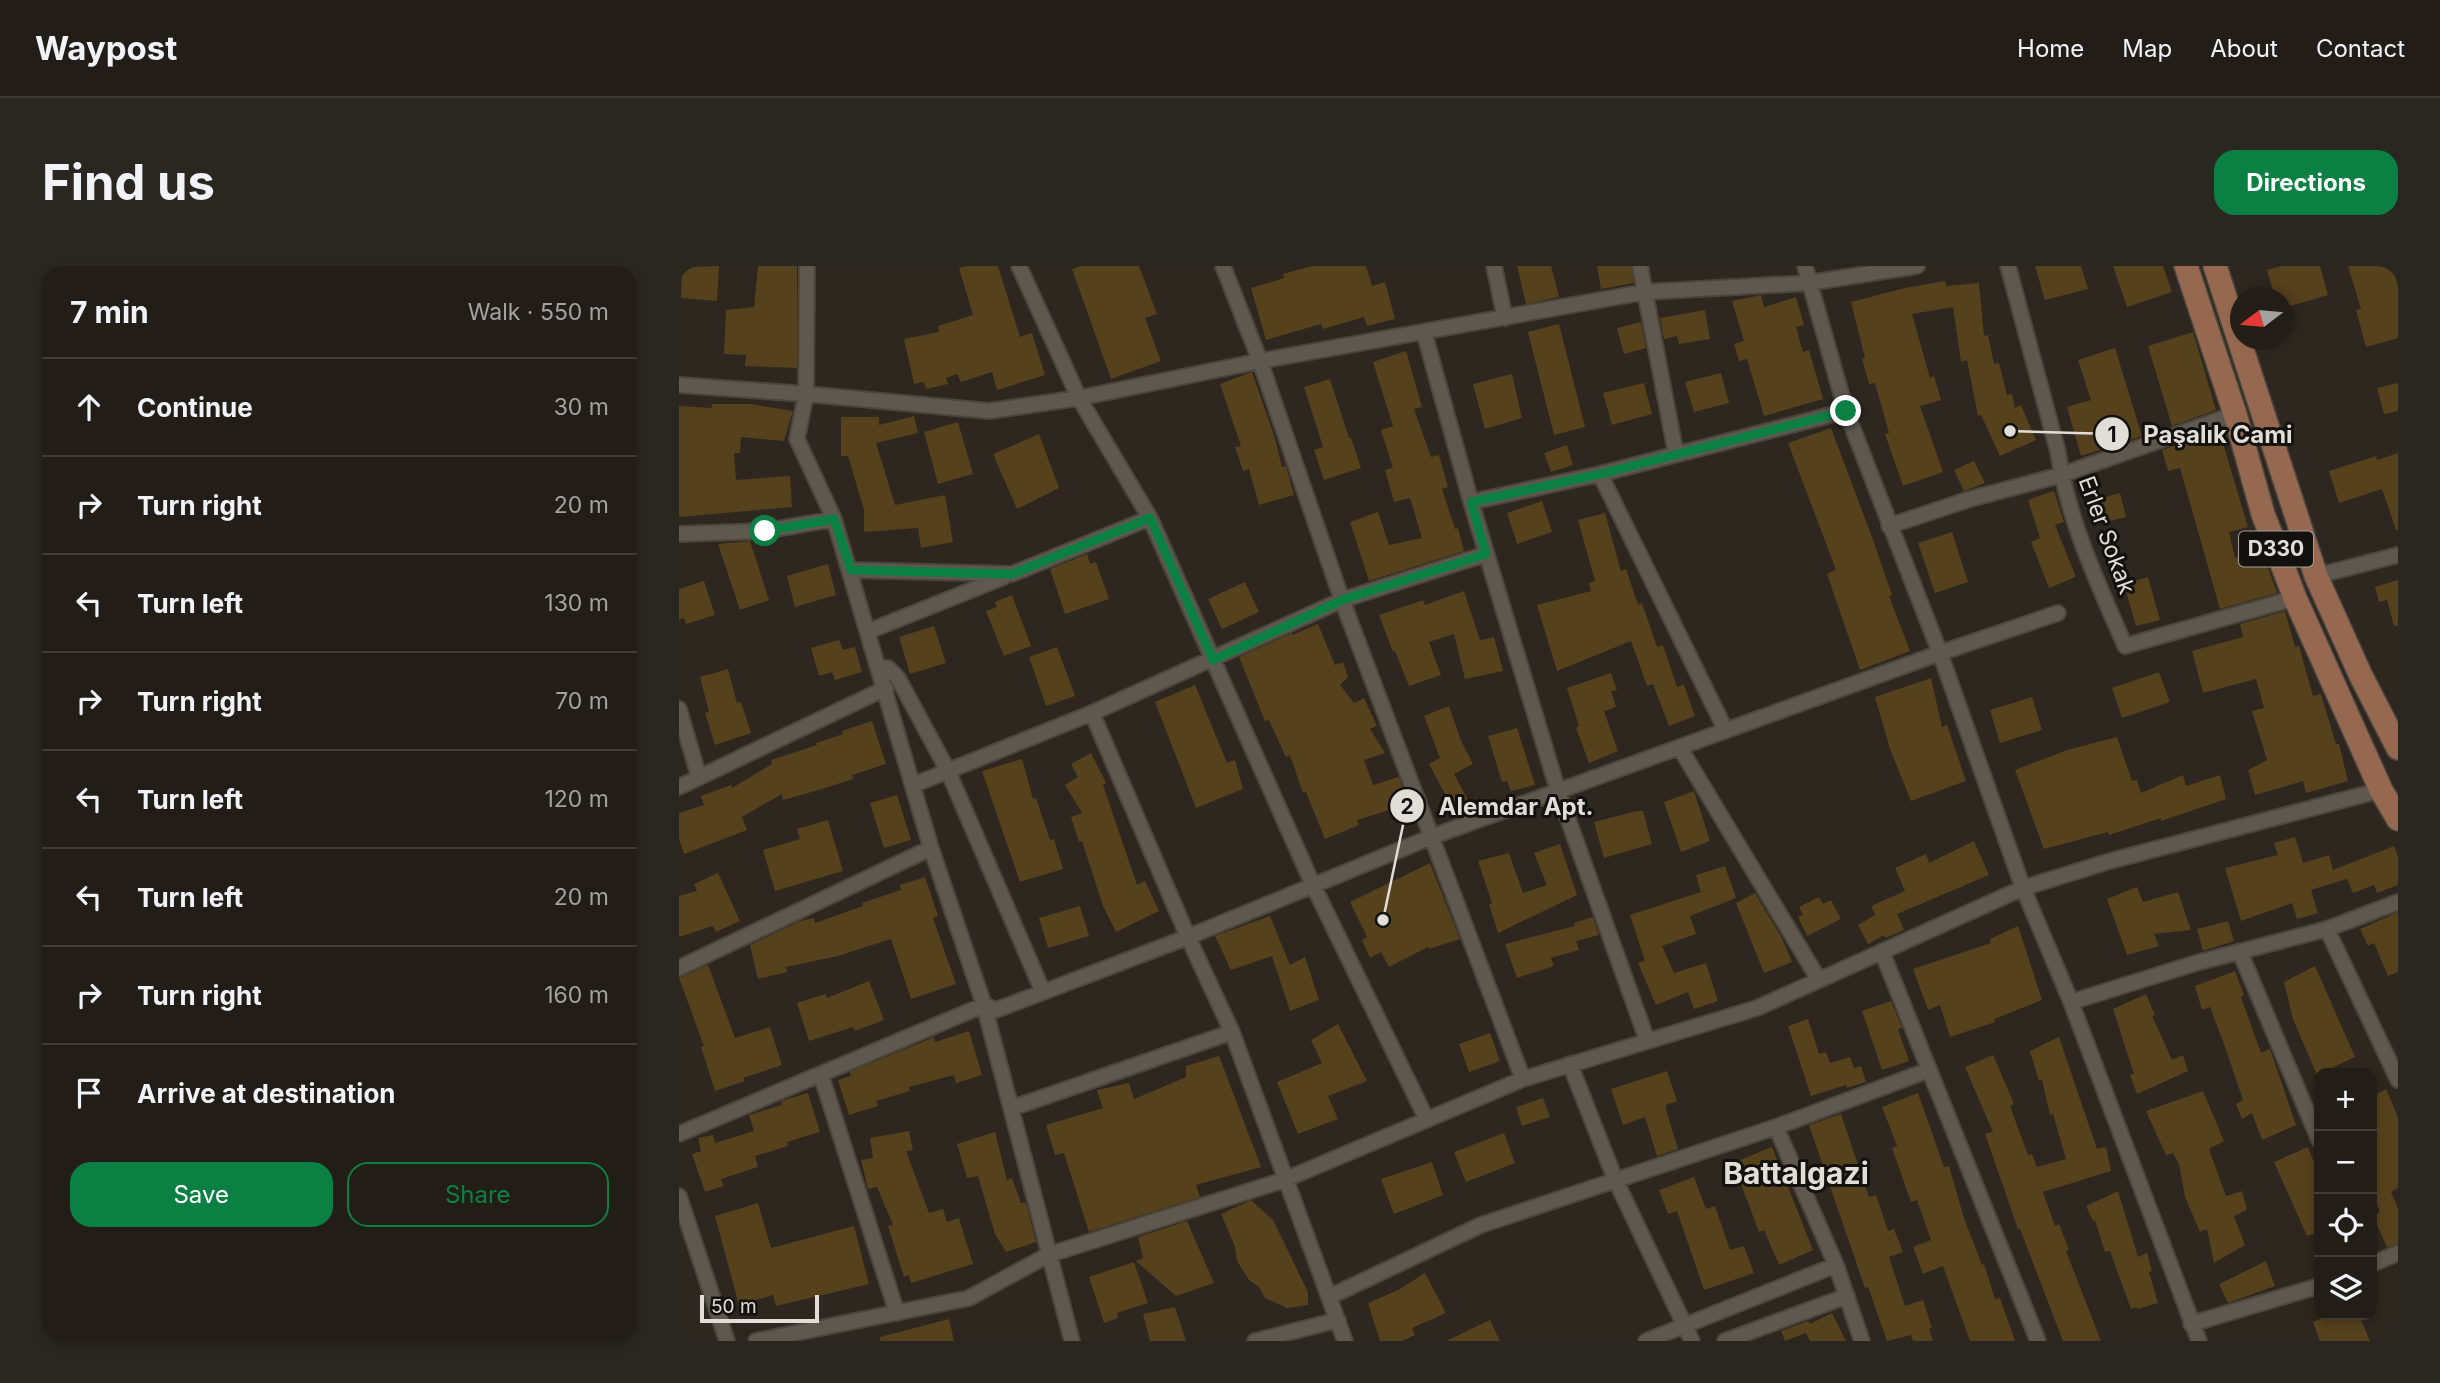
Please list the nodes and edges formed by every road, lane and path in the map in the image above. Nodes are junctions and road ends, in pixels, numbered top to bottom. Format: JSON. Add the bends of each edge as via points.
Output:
{"nodes":[{"id":1,"x":807,"y":266,"type":"edge"},
{"id":2,"x":1019,"y":266,"type":"edge"},
{"id":3,"x":1223,"y":266,"type":"edge"},
{"id":4,"x":1494,"y":266,"type":"edge"},
{"id":5,"x":1640,"y":266,"type":"edge"},
{"id":6,"x":1805,"y":266,"type":"edge"},
{"id":7,"x":1917,"y":266,"type":"edge"},
{"id":8,"x":2008,"y":266,"type":"edge"},
{"id":9,"x":2186,"y":266,"type":"edge"},
{"id":10,"x":2215,"y":266,"type":"edge"},
{"id":11,"x":1808,"y":283,"type":"junction"},
{"id":12,"x":1645,"y":292,"type":"junction"},
{"id":13,"x":1505,"y":318,"type":"junction"},
{"id":14,"x":1424,"y":332,"type":"junction"},
{"id":15,"x":1260,"y":361,"type":"junction"},
{"id":16,"x":679,"y":385,"type":"edge"},
{"id":17,"x":806,"y":394,"type":"junction"},
{"id":18,"x":1079,"y":398,"type":"junction"},
{"id":19,"x":1846,"y":411,"type":"junction"},
{"id":20,"x":2235,"y":414,"type":"junction"},
{"id":21,"x":1676,"y":454,"type":"junction"},
{"id":22,"x":1600,"y":474,"type":"junction"},
{"id":23,"x":2061,"y":475,"type":"junction"},
{"id":24,"x":1471,"y":502,"type":"junction"},
{"id":25,"x":1150,"y":518,"type":"junction"},
{"id":26,"x":834,"y":519,"type":"junction"},
{"id":27,"x":1889,"y":526,"type":"junction"},
{"id":28,"x":679,"y":534,"type":"edge"},
{"id":29,"x":1486,"y":554,"type":"junction"},
{"id":30,"x":2398,"y":555,"type":"edge"},
{"id":31,"x":851,"y":570,"type":"junction"},
{"id":32,"x":1012,"y":574,"type":"junction"},
{"id":33,"x":2316,"y":576,"type":"junction"},
{"id":34,"x":2295,"y":598,"type":"junction"},
{"id":35,"x":1342,"y":600,"type":"junction"},
{"id":36,"x":2058,"y":613,"type":"dead end"},
{"id":37,"x":869,"y":631,"type":"junction"},
{"id":38,"x":1940,"y":653,"type":"junction"},
{"id":39,"x":1213,"y":660,"type":"junction"},
{"id":40,"x":880,"y":668,"type":"junction"},
{"id":41,"x":885,"y":688,"type":"junction"},
{"id":42,"x":679,"y":709,"type":"edge"},
{"id":43,"x":1092,"y":713,"type":"junction"},
{"id":44,"x":1726,"y":731,"type":"junction"},
{"id":45,"x":1680,"y":748,"type":"junction"},
{"id":46,"x":2398,"y":748,"type":"edge"},
{"id":47,"x":948,"y":771,"type":"junction"},
{"id":48,"x":699,"y":777,"type":"junction"},
{"id":49,"x":913,"y":785,"type":"junction"},
{"id":50,"x":679,"y":787,"type":"edge"},
{"id":51,"x":1558,"y":791,"type":"junction"},
{"id":52,"x":2390,"y":795,"type":"edge"},
{"id":53,"x":2398,"y":820,"type":"edge"},
{"id":54,"x":1431,"y":837,"type":"junction"},
{"id":55,"x":931,"y":848,"type":"junction"},
{"id":56,"x":1313,"y":885,"type":"junction"},
{"id":57,"x":2024,"y":888,"type":"junction"},
{"id":58,"x":2398,"y":902,"type":"edge"},
{"id":59,"x":2327,"y":929,"type":"junction"},
{"id":60,"x":1188,"y":937,"type":"junction"},
{"id":61,"x":1882,"y":952,"type":"junction"},
{"id":62,"x":2240,"y":952,"type":"junction"},
{"id":63,"x":679,"y":968,"type":"edge"},
{"id":64,"x":1819,"y":980,"type":"junction"},
{"id":65,"x":1043,"y":992,"type":"junction"},
{"id":66,"x":2071,"y":1002,"type":"junction"},
{"id":67,"x":984,"y":1006,"type":"junction"},
{"id":68,"x":1232,"y":1032,"type":"junction"},
{"id":69,"x":1647,"y":1040,"type":"junction"},
{"id":70,"x":1570,"y":1064,"type":"junction"},
{"id":71,"x":1929,"y":1070,"type":"junction"},
{"id":72,"x":821,"y":1075,"type":"junction"},
{"id":73,"x":1523,"y":1079,"type":"junction"},
{"id":74,"x":2398,"y":1080,"type":"edge"},
{"id":75,"x":1012,"y":1108,"type":"junction"},
{"id":76,"x":1427,"y":1120,"type":"junction"},
{"id":77,"x":1776,"y":1127,"type":"junction"},
{"id":78,"x":2315,"y":1131,"type":"edge"},
{"id":79,"x":679,"y":1134,"type":"edge"},
{"id":80,"x":1615,"y":1179,"type":"junction"},
{"id":81,"x":1285,"y":1180,"type":"junction"},
{"id":82,"x":679,"y":1196,"type":"edge"},
{"id":83,"x":2398,"y":1253,"type":"edge"},
{"id":84,"x":1048,"y":1255,"type":"junction"},
{"id":85,"x":2377,"y":1262,"type":"edge"},
{"id":86,"x":1836,"y":1265,"type":"junction"},
{"id":87,"x":2314,"y":1287,"type":"edge"},
{"id":88,"x":1847,"y":1296,"type":"junction"},
{"id":89,"x":1329,"y":1297,"type":"junction"},
{"id":90,"x":897,"y":1312,"type":"junction"},
{"id":91,"x":1338,"y":1320,"type":"junction"},
{"id":92,"x":1685,"y":1324,"type":"junction"},
{"id":93,"x":2192,"y":1324,"type":"junction"},
{"id":94,"x":727,"y":1341,"type":"edge"},
{"id":95,"x":756,"y":1341,"type":"edge"},
{"id":96,"x":1072,"y":1341,"type":"edge"},
{"id":97,"x":1255,"y":1341,"type":"edge"},
{"id":98,"x":1345,"y":1341,"type":"edge"},
{"id":99,"x":1646,"y":1341,"type":"edge"},
{"id":100,"x":1692,"y":1341,"type":"edge"},
{"id":101,"x":1725,"y":1341,"type":"edge"},
{"id":102,"x":1862,"y":1341,"type":"edge"},
{"id":103,"x":2038,"y":1341,"type":"edge"},
{"id":104,"x":2199,"y":1341,"type":"edge"}],
"edges":[{"from":1,"to":17,"type":"street"},
{"from":2,"to":18,"type":"street"},
{"from":3,"to":15,"type":"street"},
{"from":4,"to":13,"type":"street"},
{"from":5,"to":12,"type":"street"},
{"from":6,"to":11,"type":"street"},
{"from":7,"to":11,"type":"street"},
{"from":8,"to":23,"type":"street","name":"Erler Sokak"},
{"from":9,"to":20,"type":"main road","number":"D330"},
{"from":10,"to":33,"type":"main road","number":"D330"},
{"from":11,"to":12,"type":"street"},
{"from":11,"to":19,"type":"street"},
{"from":12,"to":13,"type":"street"},
{"from":12,"to":21,"type":"street"},
{"from":13,"to":14,"type":"street"},
{"from":14,"to":15,"type":"street"},
{"from":14,"to":24,"type":"street"},
{"from":15,"to":18,"type":"street"},
{"from":15,"to":35,"type":"street"},
{"from":16,"to":17,"type":"street"},
{"from":17,"to":18,"type":"street","via":[[989,411]]},
{"from":17,"to":26,"type":"street","via":[[797,439]]},
{"from":18,"to":25,"type":"street"},
{"from":19,"to":21,"type":"street"},
{"from":19,"to":27,"type":"street"},
{"from":20,"to":23,"type":"street"},
{"from":20,"to":34,"type":"main road","number":"D330","via":[[2263,514]]},
{"from":21,"to":22,"type":"street"},
{"from":22,"to":24,"type":"street"},
{"from":22,"to":44,"type":"street"},
{"from":23,"to":27,"type":"street"},
{"from":23,"to":34,"type":"street","name":"Erler Sokak","via":[[2085,555],[2125,646]]},
{"from":24,"to":29,"type":"street"},
{"from":25,"to":32,"type":"street"},
{"from":25,"to":39,"type":"street"},
{"from":26,"to":28,"type":"street","via":[[765,531]]},
{"from":26,"to":31,"type":"street"},
{"from":27,"to":38,"type":"street"},
{"from":29,"to":35,"type":"street"},
{"from":29,"to":51,"type":"street"},
{"from":30,"to":33,"type":"street"},
{"from":31,"to":32,"type":"street"},
{"from":31,"to":37,"type":"street"},
{"from":32,"to":37,"type":"street"},
{"from":33,"to":46,"type":"main road","number":"D330"},
{"from":34,"to":52,"type":"main road","number":"D330"},
{"from":35,"to":39,"type":"street"},
{"from":35,"to":54,"type":"street"},
{"from":36,"to":38,"type":"street"},
{"from":37,"to":40,"type":"street"},
{"from":38,"to":44,"type":"street"},
{"from":38,"to":57,"type":"street"},
{"from":39,"to":43,"type":"street"},
{"from":39,"to":56,"type":"street"},
{"from":40,"to":41,"type":"street"},
{"from":40,"to":47,"type":"street","via":[[888,668],[898,678]]},
{"from":41,"to":48,"type":"street"},
{"from":41,"to":49,"type":"street"},
{"from":42,"to":48,"type":"street"},
{"from":43,"to":47,"type":"street"},
{"from":43,"to":60,"type":"street"},
{"from":44,"to":45,"type":"street"},
{"from":45,"to":51,"type":"street"},
{"from":45,"to":64,"type":"street"},
{"from":47,"to":49,"type":"street"},
{"from":47,"to":65,"type":"street"},
{"from":48,"to":50,"type":"street"},
{"from":49,"to":55,"type":"street"},
{"from":51,"to":54,"type":"street"},
{"from":51,"to":69,"type":"street"},
{"from":52,"to":53,"type":"main road","number":"D330"},
{"from":52,"to":57,"type":"street","via":[[2110,861]]},
{"from":54,"to":56,"type":"street"},
{"from":54,"to":73,"type":"street"},
{"from":55,"to":63,"type":"street"},
{"from":55,"to":67,"type":"street"},
{"from":56,"to":60,"type":"street"},
{"from":56,"to":76,"type":"street"},
{"from":57,"to":61,"type":"street"},
{"from":57,"to":66,"type":"street"},
{"from":58,"to":59,"type":"street"},
{"from":59,"to":62,"type":"street"},
{"from":59,"to":74,"type":"street"},
{"from":60,"to":65,"type":"street"},
{"from":60,"to":68,"type":"street"},
{"from":61,"to":64,"type":"street"},
{"from":61,"to":71,"type":"street"},
{"from":62,"to":66,"type":"street"},
{"from":62,"to":78,"type":"street"},
{"from":64,"to":69,"type":"street","via":[[1757,1008]]},
{"from":65,"to":67,"type":"street","via":[[996,1010]]},
{"from":66,"to":93,"type":"street"},
{"from":67,"to":72,"type":"street"},
{"from":67,"to":75,"type":"street"},
{"from":68,"to":75,"type":"street"},
{"from":68,"to":81,"type":"street"},
{"from":69,"to":70,"type":"street"},
{"from":70,"to":73,"type":"street"},
{"from":70,"to":80,"type":"street"},
{"from":71,"to":77,"type":"street"},
{"from":71,"to":103,"type":"street"},
{"from":72,"to":79,"type":"street"},
{"from":72,"to":90,"type":"street"},
{"from":73,"to":76,"type":"street"},
{"from":75,"to":84,"type":"street"},
{"from":76,"to":81,"type":"street"},
{"from":77,"to":80,"type":"street"},
{"from":77,"to":86,"type":"street"},
{"from":80,"to":89,"type":"street","via":[[1481,1225]]},
{"from":80,"to":92,"type":"street"},
{"from":81,"to":84,"type":"street"},
{"from":81,"to":89,"type":"street"},
{"from":82,"to":94,"type":"street"},
{"from":83,"to":85,"type":"street"},
{"from":84,"to":90,"type":"street","via":[[969,1298]]},
{"from":84,"to":96,"type":"street"},
{"from":86,"to":88,"type":"street"},
{"from":86,"to":92,"type":"street"},
{"from":87,"to":93,"type":"street"},
{"from":88,"to":101,"type":"street"},
{"from":88,"to":102,"type":"street"},
{"from":89,"to":91,"type":"street"},
{"from":90,"to":95,"type":"street"},
{"from":91,"to":97,"type":"street"},
{"from":91,"to":98,"type":"street"},
{"from":92,"to":99,"type":"street"},
{"from":92,"to":100,"type":"street"},
{"from":93,"to":104,"type":"street"}]}
